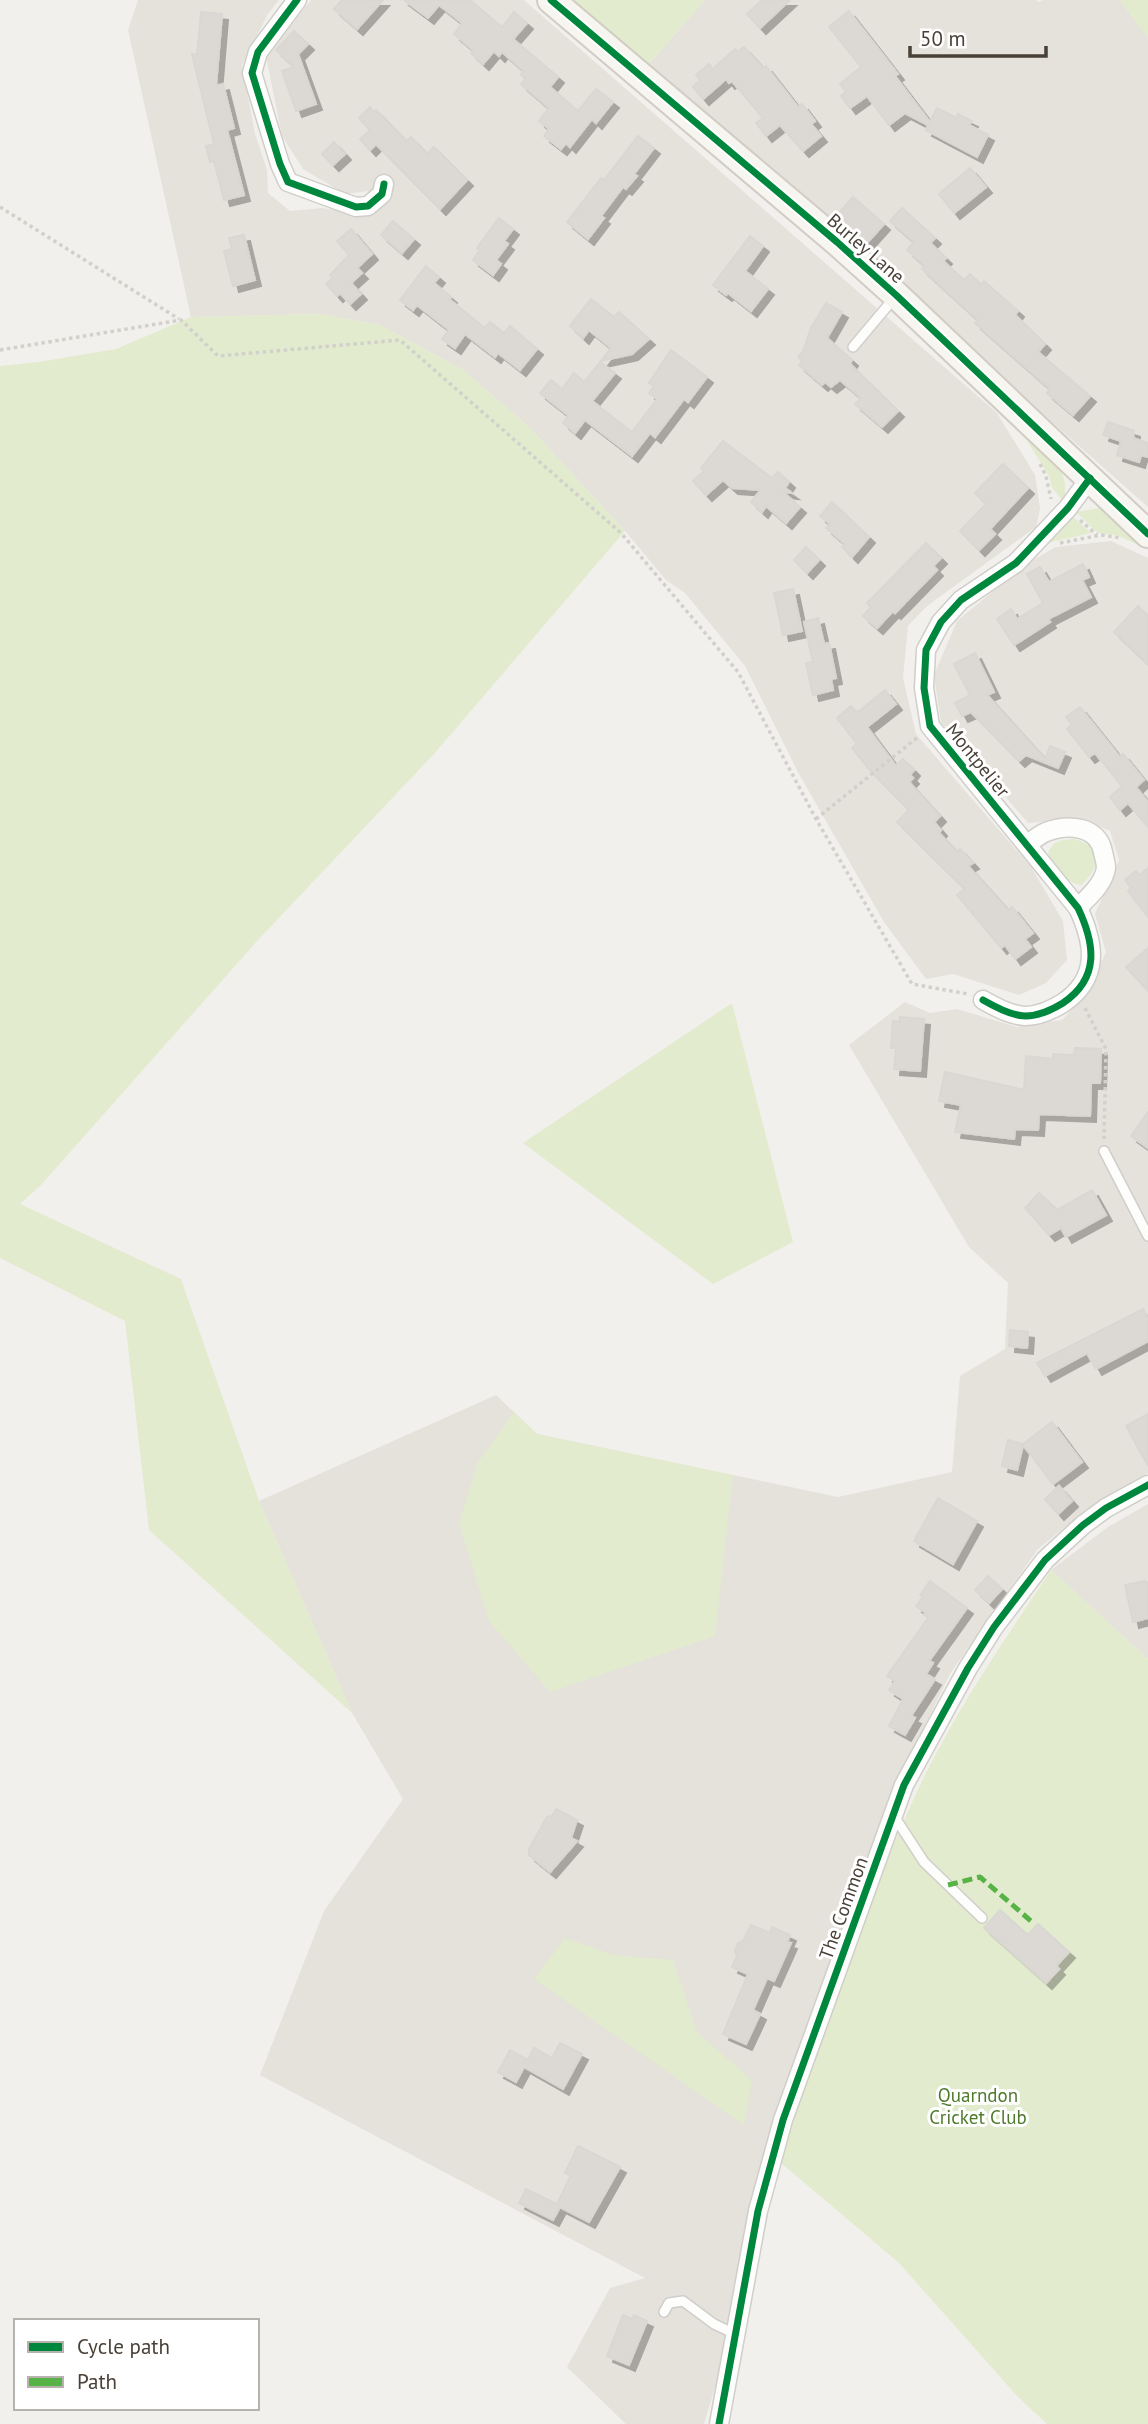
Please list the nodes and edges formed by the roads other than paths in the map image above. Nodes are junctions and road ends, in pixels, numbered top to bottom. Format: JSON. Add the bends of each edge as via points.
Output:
{"nodes":[{"id":1,"x":297,"y":0,"type":"edge"},
{"id":2,"x":551,"y":0,"type":"edge"},
{"id":3,"x":384,"y":184,"type":"dead end"},
{"id":4,"x":896,"y":295,"type":"junction"},
{"id":5,"x":853,"y":346,"type":"dead end"},
{"id":6,"x":1090,"y":478,"type":"junction"},
{"id":7,"x":1138,"y":537,"type":"edge"},
{"id":8,"x":1028,"y":844,"type":"junction"},
{"id":9,"x":1078,"y":908,"type":"junction"},
{"id":10,"x":978,"y":998,"type":"road end"},
{"id":11,"x":1104,"y":1151,"type":"road end"},
{"id":12,"x":1148,"y":1236,"type":"edge"},
{"id":13,"x":1148,"y":1485,"type":"edge"},
{"id":14,"x":894,"y":1816,"type":"junction"},
{"id":15,"x":982,"y":1917,"type":"dead end"},
{"id":16,"x":664,"y":2312,"type":"dead end"},
{"id":17,"x":735,"y":2334,"type":"junction"},
{"id":18,"x":719,"y":2424,"type":"edge"}],
"edges":[{"from":1,"to":3,"type":"street","via":[[258,52],[253,73],[288,182],[356,207],[368,206],[382,194]]},
{"from":2,"to":4,"type":"street","name":"Burley Lane"},
{"from":4,"to":5,"type":"lane"},
{"from":4,"to":6,"type":"street","name":"Burley Lane"},
{"from":6,"to":7,"type":"street","name":"Burley Lane"},
{"from":6,"to":8,"type":"street","name":"Montpelier","via":[[1016,563],[961,600],[941,622],[926,650],[930,726]]},
{"from":8,"to":9,"type":"street","name":"Montpelier"},
{"from":8,"to":9,"type":"street","via":[[1044,833],[1065,828],[1079,828],[1098,839],[1106,867],[1098,887]]},
{"from":9,"to":10,"type":"street","name":"Montpelier","via":[[1092,957],[1077,993],[1046,1013],[1026,1017]]},
{"from":11,"to":12,"type":"lane"},
{"from":13,"to":14,"type":"street","name":"The Common","via":[[1106,1508],[1045,1560],[968,1668],[904,1785]]},
{"from":14,"to":15,"type":"lane","via":[[924,1862]]},
{"from":14,"to":17,"type":"street","name":"The Common","via":[[783,2120],[758,2211]]},
{"from":16,"to":17,"type":"lane","via":[[669,2303],[684,2301]]},
{"from":17,"to":18,"type":"street","name":"The Common"}]}
